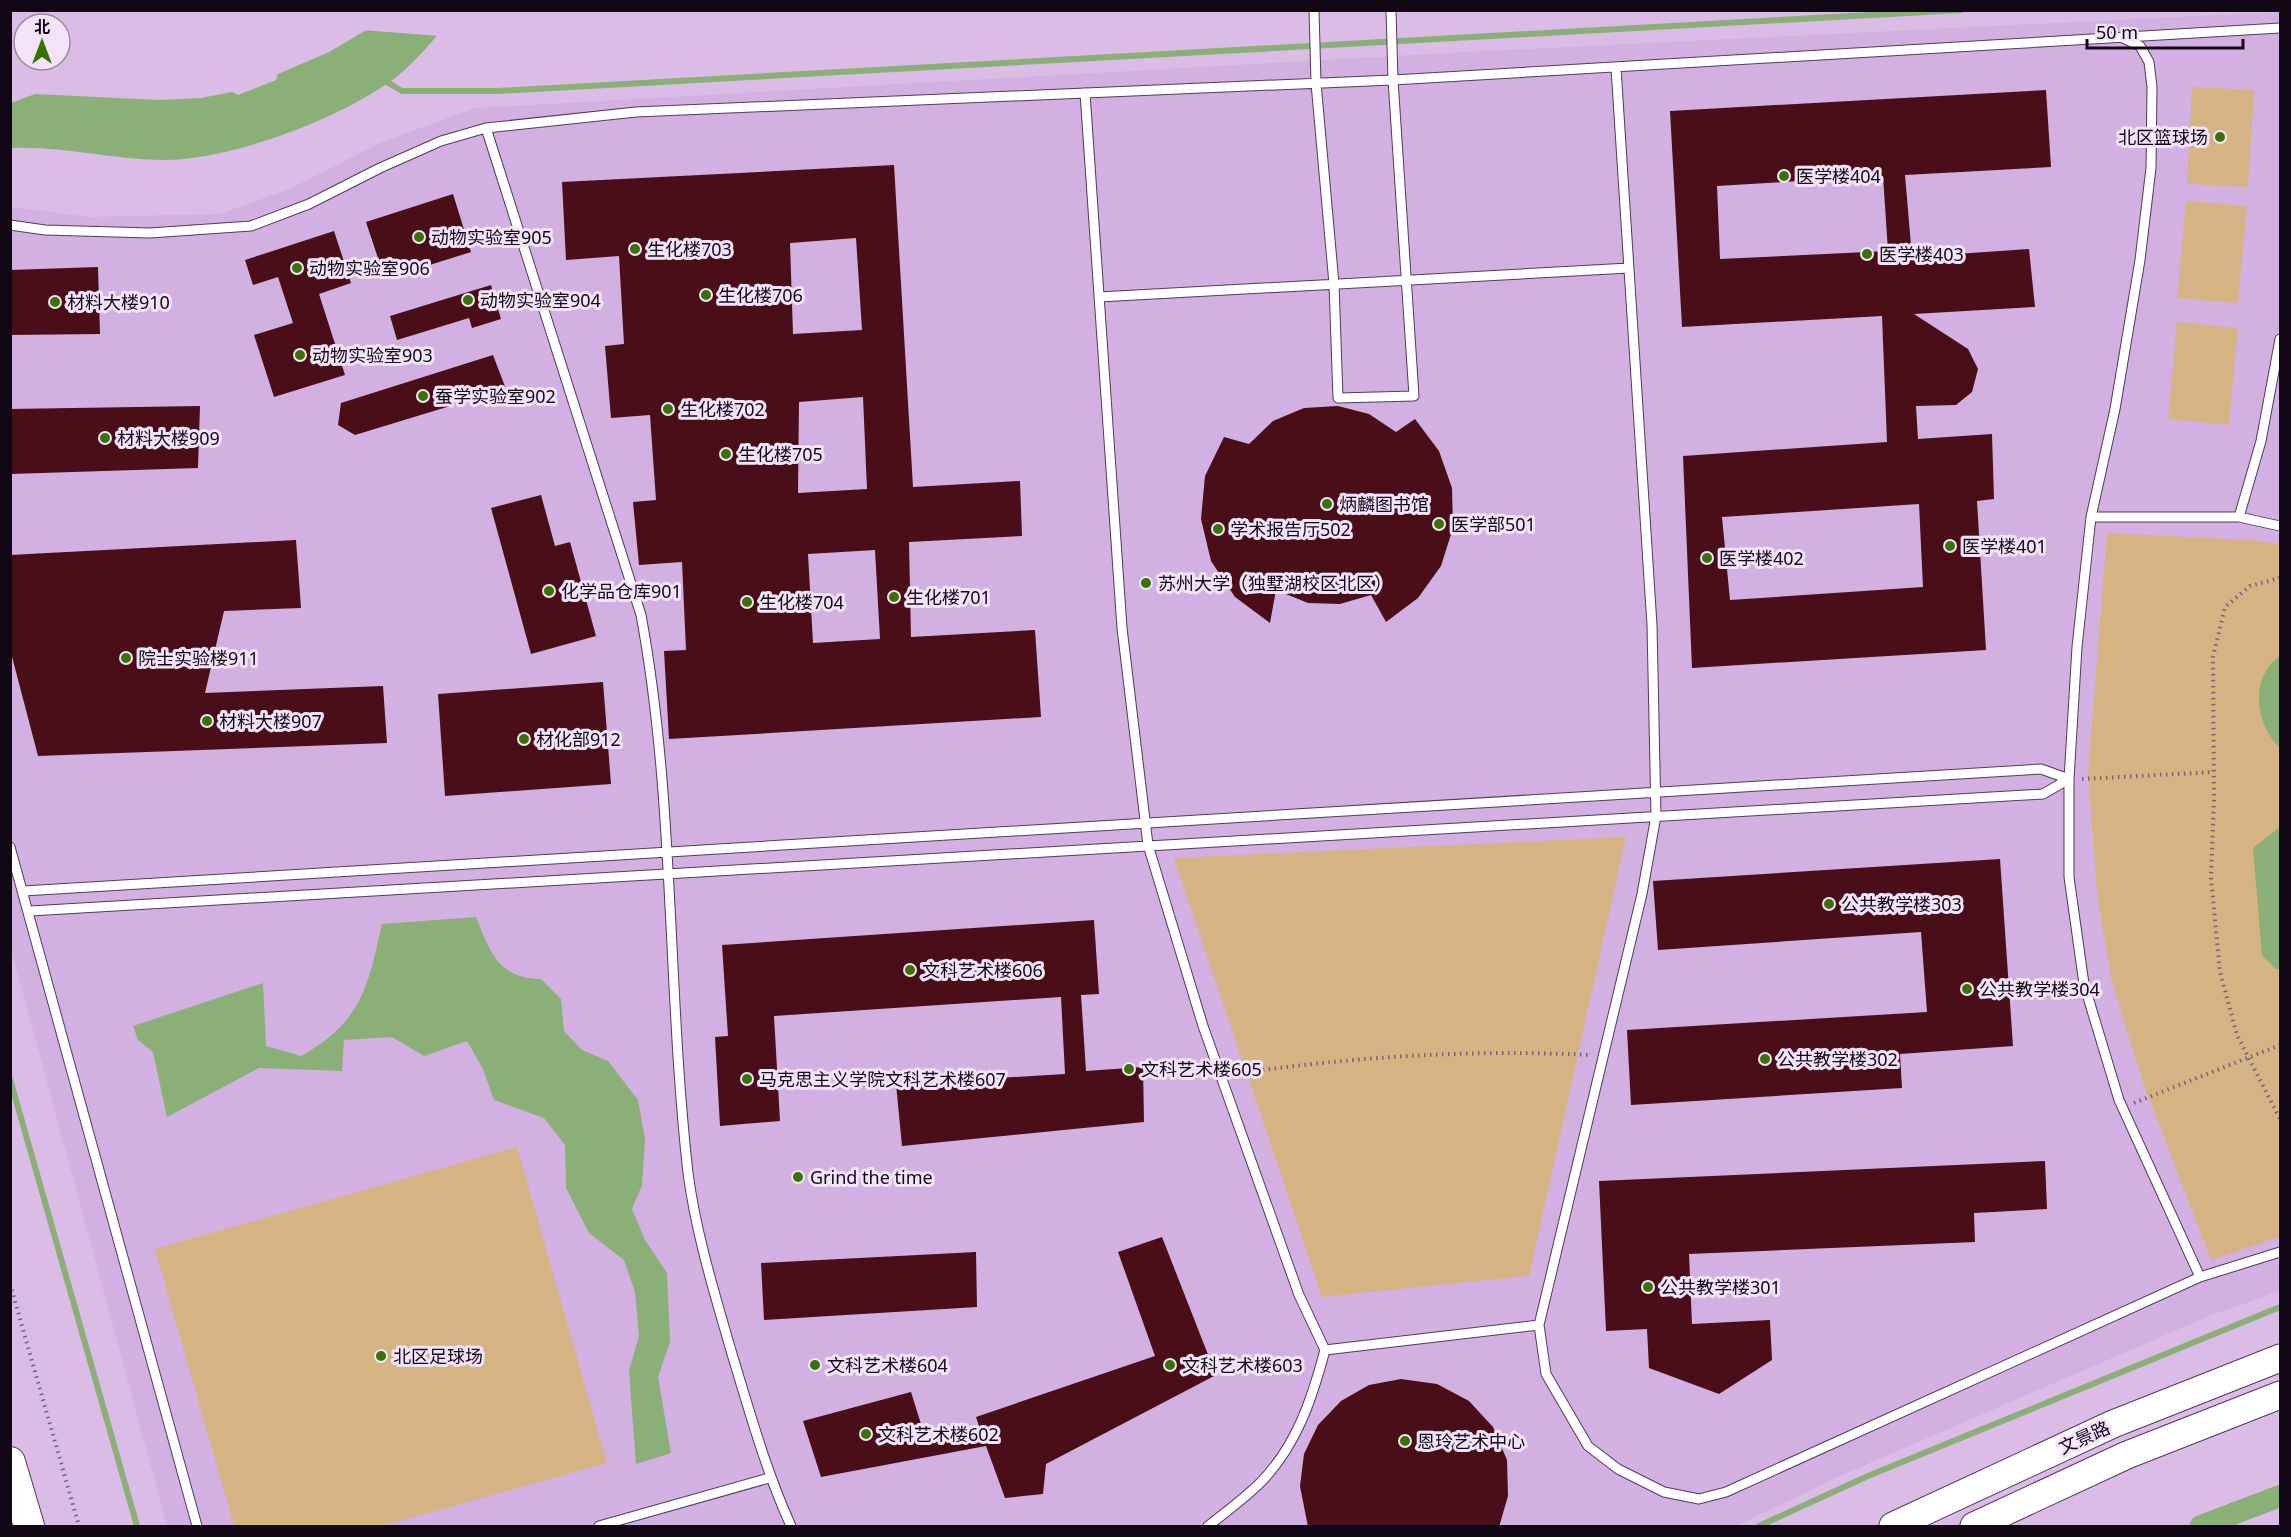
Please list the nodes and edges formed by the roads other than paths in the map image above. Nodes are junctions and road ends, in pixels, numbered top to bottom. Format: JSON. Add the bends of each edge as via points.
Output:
{"nodes":[{"id":1,"x":1314,"y":10,"type":"edge"},
{"id":2,"x":1391,"y":10,"type":"edge"},
{"id":3,"x":2280,"y":28,"type":"edge"},
{"id":4,"x":2121,"y":37,"type":"junction"},
{"id":5,"x":1616,"y":68,"type":"junction"},
{"id":6,"x":1393,"y":80,"type":"junction"},
{"id":7,"x":1316,"y":83,"type":"junction"},
{"id":8,"x":1085,"y":93,"type":"junction"},
{"id":9,"x":486,"y":128,"type":"junction"},
{"id":10,"x":10,"y":225,"type":"edge"},
{"id":11,"x":1629,"y":268,"type":"junction"},
{"id":12,"x":1405,"y":280,"type":"junction"},
{"id":13,"x":1334,"y":284,"type":"junction"},
{"id":14,"x":1099,"y":297,"type":"junction"},
{"id":15,"x":2280,"y":339,"type":"edge"},
{"id":16,"x":2091,"y":517,"type":"junction"},
{"id":17,"x":2239,"y":517,"type":"junction"},
{"id":18,"x":2280,"y":526,"type":"edge"},
{"id":19,"x":2069,"y":779,"type":"junction"},
{"id":20,"x":1656,"y":793,"type":"junction"},
{"id":21,"x":1656,"y":816,"type":"junction"},
{"id":22,"x":1145,"y":825,"type":"junction"},
{"id":23,"x":1148,"y":845,"type":"junction"},
{"id":24,"x":10,"y":847,"type":"edge"},
{"id":25,"x":667,"y":854,"type":"junction"},
{"id":26,"x":668,"y":872,"type":"junction"},
{"id":27,"x":23,"y":891,"type":"junction"},
{"id":28,"x":30,"y":911,"type":"junction"},
{"id":29,"x":2280,"y":1251,"type":"edge"},
{"id":30,"x":2200,"y":1277,"type":"junction"},
{"id":31,"x":1539,"y":1325,"type":"junction"},
{"id":32,"x":1325,"y":1350,"type":"junction"},
{"id":33,"x":2280,"y":1358,"type":"edge"},
{"id":34,"x":2280,"y":1395,"type":"edge"},
{"id":35,"x":10,"y":1462,"type":"edge"},
{"id":36,"x":769,"y":1478,"type":"junction"},
{"id":37,"x":29,"y":1527,"type":"edge"},
{"id":38,"x":197,"y":1527,"type":"edge"},
{"id":39,"x":599,"y":1527,"type":"edge"},
{"id":40,"x":791,"y":1527,"type":"edge"},
{"id":41,"x":1208,"y":1527,"type":"edge"},
{"id":42,"x":1893,"y":1527,"type":"edge"},
{"id":43,"x":1974,"y":1527,"type":"edge"}],
"edges":[{"from":1,"to":7,"type":"lane"},
{"from":2,"to":6,"type":"lane"},
{"from":3,"to":4,"type":"lane"},
{"from":4,"to":5,"type":"lane"},
{"from":4,"to":16,"type":"lane","via":[[2140,46],[2150,62],[2151,168],[2115,409]]},
{"from":5,"to":6,"type":"lane"},
{"from":5,"to":11,"type":"lane"},
{"from":6,"to":7,"type":"lane"},
{"from":6,"to":12,"type":"lane"},
{"from":7,"to":8,"type":"lane"},
{"from":7,"to":13,"type":"lane"},
{"from":8,"to":9,"type":"lane","via":[[636,112]]},
{"from":8,"to":14,"type":"lane"},
{"from":9,"to":10,"type":"lane","via":[[441,141],[309,204],[252,226],[150,233]]},
{"from":9,"to":25,"type":"lane","via":[[641,615],[654,686]]},
{"from":11,"to":12,"type":"lane"},
{"from":11,"to":20,"type":"lane","via":[[1652,625]]},
{"from":12,"to":13,"type":"lane"},
{"from":12,"to":13,"type":"lane","via":[[1414,396],[1338,398]]},
{"from":13,"to":14,"type":"lane"},
{"from":14,"to":22,"type":"lane","via":[[1122,628]]},
{"from":15,"to":17,"type":"lane","via":[[2260,441]]},
{"from":16,"to":17,"type":"lane"},
{"from":16,"to":19,"type":"lane","via":[[2077,647]]},
{"from":17,"to":18,"type":"lane"},
{"from":19,"to":20,"type":"lane","via":[[2041,770]]},
{"from":19,"to":21,"type":"lane","via":[[2043,794]]},
{"from":19,"to":30,"type":"lane","via":[[2069,877],[2084,984],[2122,1107]]},
{"from":20,"to":21,"type":"lane"},
{"from":20,"to":22,"type":"lane"},
{"from":21,"to":23,"type":"lane"},
{"from":21,"to":31,"type":"lane","via":[[1642,894]]},
{"from":22,"to":23,"type":"lane"},
{"from":22,"to":25,"type":"lane"},
{"from":23,"to":26,"type":"lane"},
{"from":23,"to":32,"type":"lane","via":[[1203,1026],[1299,1295]]},
{"from":24,"to":27,"type":"lane"},
{"from":25,"to":26,"type":"lane"},
{"from":25,"to":27,"type":"lane"},
{"from":26,"to":28,"type":"lane"},
{"from":26,"to":36,"type":"lane","via":[[688,1175],[710,1280]]},
{"from":27,"to":28,"type":"lane"},
{"from":28,"to":38,"type":"lane"},
{"from":29,"to":30,"type":"lane"},
{"from":30,"to":31,"type":"lane","via":[[1748,1483],[1699,1500],[1664,1492],[1618,1469],[1588,1446],[1546,1374]]},
{"from":31,"to":32,"type":"lane"},
{"from":32,"to":41,"type":"lane","via":[[1313,1396],[1293,1441],[1259,1484]]},
{"from":33,"to":42,"type":"main road","name":"文景路","via":[[2114,1424]]},
{"from":34,"to":43,"type":"main road","name":"文景路","via":[[2127,1455]]},
{"from":35,"to":37,"type":"main road"},
{"from":36,"to":39,"type":"lane"},
{"from":36,"to":40,"type":"lane"}]}
